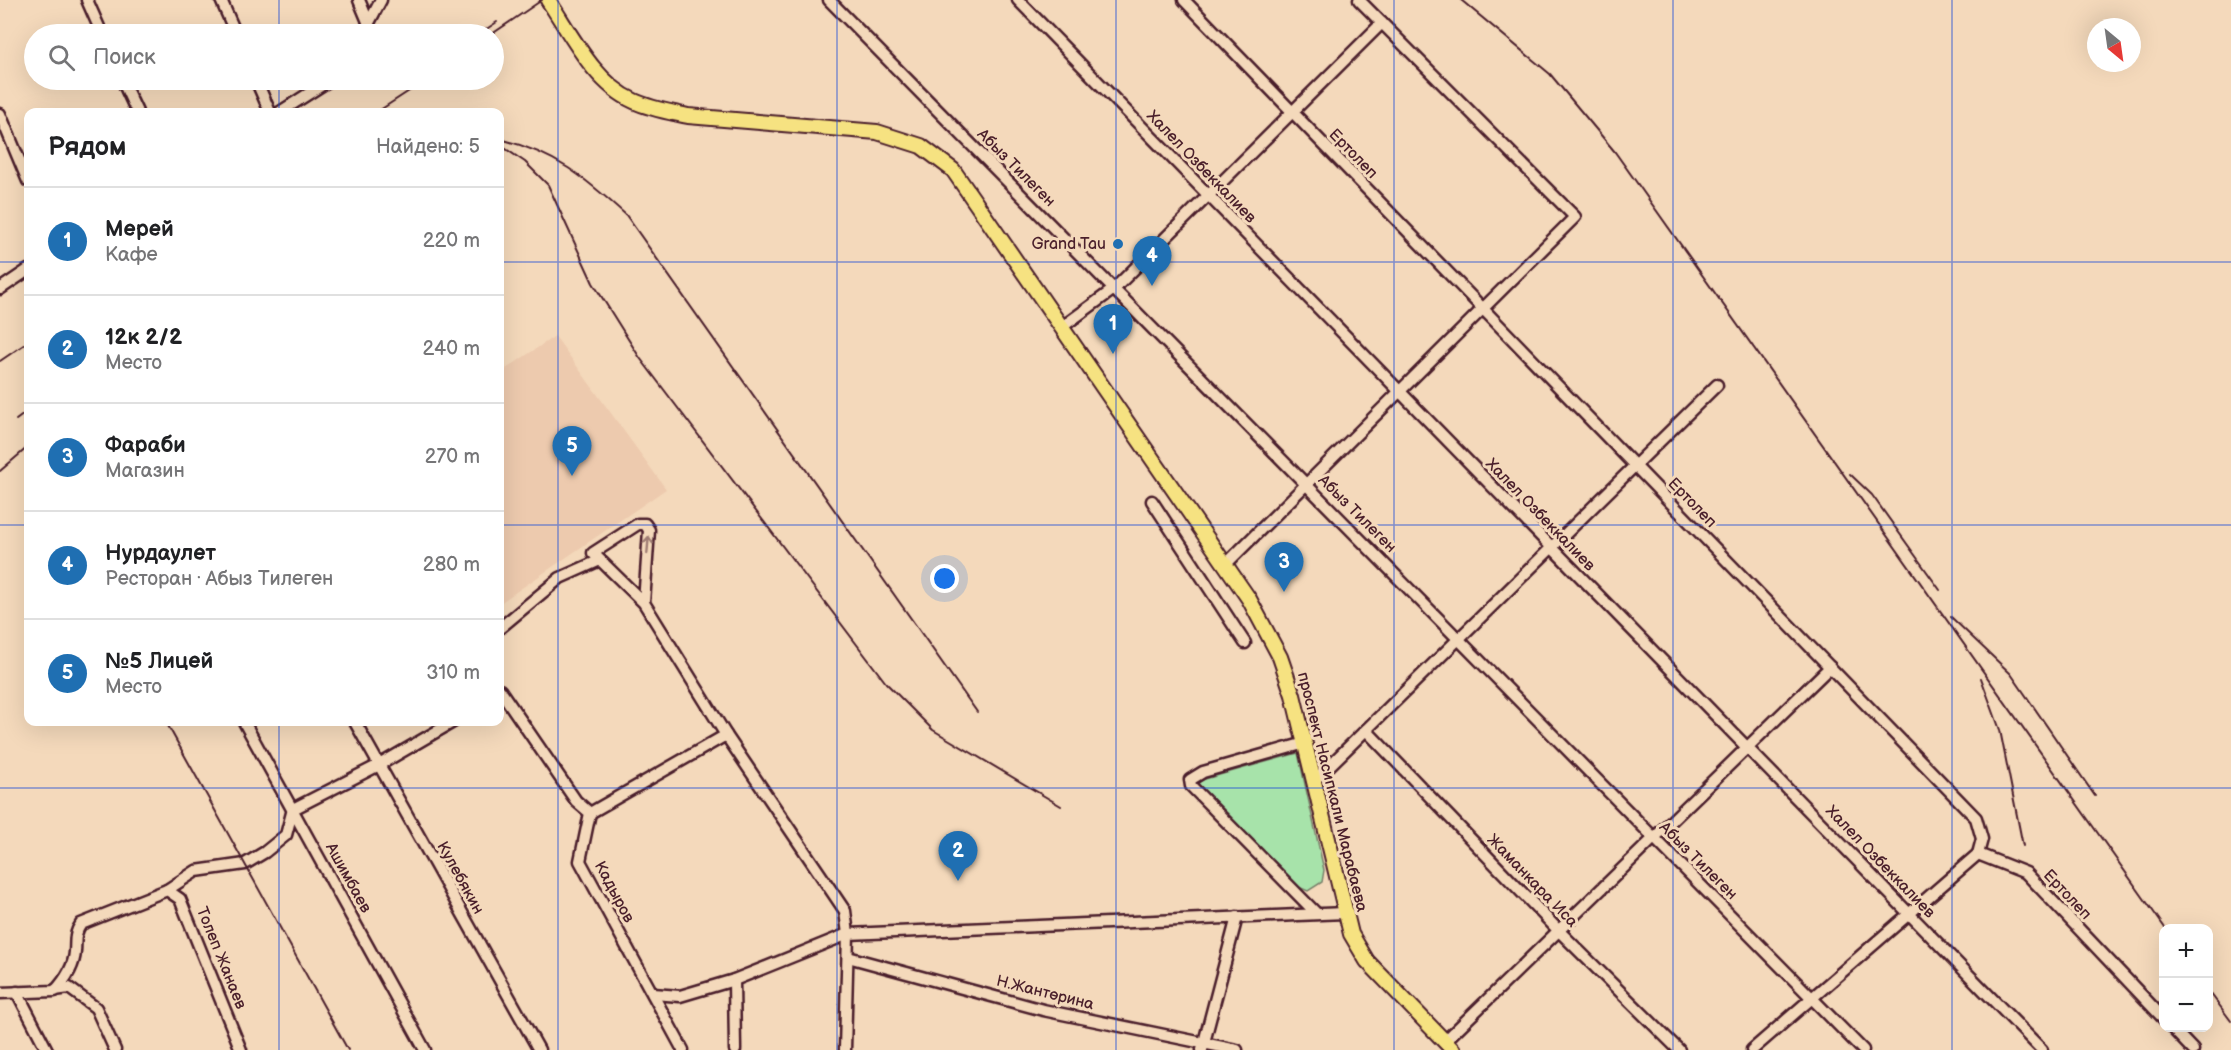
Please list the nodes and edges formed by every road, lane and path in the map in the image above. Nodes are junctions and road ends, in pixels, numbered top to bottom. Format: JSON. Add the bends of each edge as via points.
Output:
{"nodes":[{"id":1,"x":87,"y":0,"type":"edge"},
{"id":2,"x":221,"y":0,"type":"edge"},
{"id":3,"x":359,"y":0,"type":"edge"},
{"id":4,"x":381,"y":0,"type":"edge"},
{"id":5,"x":548,"y":0,"type":"edge"},
{"id":6,"x":829,"y":0,"type":"edge"},
{"id":7,"x":1018,"y":0,"type":"edge"},
{"id":8,"x":1184,"y":0,"type":"edge"},
{"id":9,"x":1359,"y":0,"type":"edge"},
{"id":10,"x":1382,"y":23,"type":"junction"},
{"id":11,"x":98,"y":24,"type":"edge"},
{"id":12,"x":232,"y":24,"type":"edge"},
{"id":13,"x":369,"y":24,"type":"joint"},
{"id":14,"x":127,"y":90,"type":"edge"},
{"id":15,"x":260,"y":90,"type":"edge"},
{"id":16,"x":314,"y":90,"type":"edge"},
{"id":17,"x":135,"y":108,"type":"edge"},
{"id":18,"x":268,"y":108,"type":"edge"},
{"id":19,"x":286,"y":108,"type":"edge"},
{"id":20,"x":1293,"y":112,"type":"junction"},
{"id":21,"x":0,"y":114,"type":"edge"},
{"id":22,"x":24,"y":171,"type":"edge"},
{"id":23,"x":1209,"y":196,"type":"junction"},
{"id":24,"x":24,"y":273,"type":"edge"},
{"id":25,"x":0,"y":289,"type":"edge"},
{"id":26,"x":1114,"y":289,"type":"junction"},
{"id":27,"x":1483,"y":309,"type":"junction"},
{"id":28,"x":1062,"y":327,"type":"junction"},
{"id":29,"x":1717,"y":386,"type":"dead end"},
{"id":30,"x":1399,"y":391,"type":"junction"},
{"id":31,"x":1636,"y":467,"type":"junction"},
{"id":32,"x":1306,"y":484,"type":"junction"},
{"id":33,"x":1152,"y":501,"type":"dead end"},
{"id":34,"x":1552,"y":548,"type":"junction"},
{"id":35,"x":598,"y":561,"type":"junction"},
{"id":36,"x":1225,"y":565,"type":"junction"},
{"id":37,"x":644,"y":603,"type":"junction"},
{"id":38,"x":504,"y":625,"type":"edge"},
{"id":39,"x":1458,"y":639,"type":"junction"},
{"id":40,"x":1245,"y":643,"type":"dead end"},
{"id":41,"x":1830,"y":667,"type":"junction"},
{"id":42,"x":504,"y":698,"type":"edge"},
{"id":43,"x":246,"y":726,"type":"edge"},
{"id":44,"x":357,"y":726,"type":"edge"},
{"id":45,"x":446,"y":726,"type":"edge"},
{"id":46,"x":1366,"y":730,"type":"junction"},
{"id":47,"x":726,"y":735,"type":"junction"},
{"id":48,"x":1305,"y":743,"type":"junction"},
{"id":49,"x":1747,"y":748,"type":"junction"},
{"id":50,"x":379,"y":765,"type":"junction"},
{"id":51,"x":1314,"y":781,"type":"junction"},
{"id":52,"x":293,"y":810,"type":"junction"},
{"id":53,"x":590,"y":813,"type":"junction"},
{"id":54,"x":1654,"y":838,"type":"junction"},
{"id":55,"x":1978,"y":854,"type":"junction"},
{"id":56,"x":167,"y":890,"type":"junction"},
{"id":57,"x":1316,"y":913,"type":"junction"},
{"id":58,"x":1345,"y":914,"type":"junction"},
{"id":59,"x":1909,"y":914,"type":"junction"},
{"id":60,"x":1237,"y":917,"type":"junction"},
{"id":61,"x":1559,"y":931,"type":"junction"},
{"id":62,"x":848,"y":934,"type":"junction"},
{"id":63,"x":848,"y":957,"type":"junction"},
{"id":64,"x":734,"y":980,"type":"junction"},
{"id":65,"x":55,"y":990,"type":"junction"},
{"id":66,"x":17,"y":992,"type":"junction"},
{"id":67,"x":0,"y":993,"type":"edge"},
{"id":68,"x":653,"y":994,"type":"junction"},
{"id":69,"x":1812,"y":998,"type":"junction"},
{"id":70,"x":2159,"y":1014,"type":"edge"},
{"id":71,"x":2176,"y":1032,"type":"edge"},
{"id":72,"x":1449,"y":1046,"type":"edge"},
{"id":73,"x":1203,"y":1047,"type":"edge"},
{"id":74,"x":47,"y":1050,"type":"edge"},
{"id":75,"x":115,"y":1050,"type":"edge"},
{"id":76,"x":241,"y":1050,"type":"edge"},
{"id":77,"x":425,"y":1050,"type":"edge"},
{"id":78,"x":539,"y":1050,"type":"edge"},
{"id":79,"x":683,"y":1050,"type":"edge"},
{"id":80,"x":735,"y":1050,"type":"edge"},
{"id":81,"x":845,"y":1050,"type":"edge"},
{"id":82,"x":1237,"y":1050,"type":"edge"},
{"id":83,"x":1679,"y":1050,"type":"edge"},
{"id":84,"x":1752,"y":1050,"type":"edge"},
{"id":85,"x":1863,"y":1050,"type":"edge"},
{"id":86,"x":2042,"y":1050,"type":"edge"},
{"id":87,"x":2193,"y":1050,"type":"edge"}],
"edges":[{"from":1,"to":11,"type":"street"},
{"from":2,"to":12,"type":"street"},
{"from":3,"to":13,"type":"street"},
{"from":4,"to":13,"type":"street"},
{"from":5,"to":28,"type":"main road","name":"проспект Насипкали Марабаева","via":[[596,70],[614,89],[633,101],[688,116],[878,132],[935,154],[968,190]]},
{"from":6,"to":26,"type":"street","name":"Абыз Тилеген"},
{"from":7,"to":23,"type":"street","name":"Халел Озбеккалиев"},
{"from":8,"to":20,"type":"street","name":"Ертолеп"},
{"from":9,"to":10,"type":"street"},
{"from":10,"to":20,"type":"street"},
{"from":10,"to":27,"type":"street","via":[[1575,217]]},
{"from":14,"to":17,"type":"street"},
{"from":15,"to":18,"type":"street"},
{"from":16,"to":19,"type":"street"},
{"from":20,"to":23,"type":"street"},
{"from":20,"to":27,"type":"street","name":"Ертолеп"},
{"from":21,"to":22,"type":"street"},
{"from":23,"to":26,"type":"street"},
{"from":23,"to":30,"type":"street","name":"Халел Озбеккалиев"},
{"from":24,"to":25,"type":"street"},
{"from":26,"to":28,"type":"street"},
{"from":26,"to":32,"type":"street","name":"Абыз Тилеген"},
{"from":27,"to":30,"type":"street"},
{"from":27,"to":31,"type":"street","name":"Ертолеп"},
{"from":28,"to":36,"type":"main road","name":"проспект Насипкали Марабаева"},
{"from":29,"to":31,"type":"street"},
{"from":30,"to":32,"type":"street"},
{"from":30,"to":34,"type":"street","name":"Халел Озбеккалиев"},
{"from":31,"to":34,"type":"street"},
{"from":31,"to":41,"type":"street","name":"Ертолеп"},
{"from":32,"to":36,"type":"street"},
{"from":32,"to":39,"type":"street","name":"Абыз Тилеген"},
{"from":33,"to":40,"type":"street"},
{"from":34,"to":39,"type":"street"},
{"from":34,"to":49,"type":"street","name":"Халел Озбеккалиев"},
{"from":35,"to":37,"type":"street"},
{"from":37,"to":35,"type":"street","one_way":true,"via":[[649,530],[645,524],[638,524],[593,553]]},
{"from":35,"to":38,"type":"street","via":[[560,578]]},
{"from":36,"to":48,"type":"main road","name":"проспект Насипкали Марабаева","via":[[1249,599],[1280,657]]},
{"from":37,"to":47,"type":"street"},
{"from":39,"to":46,"type":"street"},
{"from":39,"to":54,"type":"street","name":"Абыз Тилеген"},
{"from":41,"to":49,"type":"street"},
{"from":41,"to":55,"type":"street","name":"Ертолеп","via":[[1976,818],[1982,838]]},
{"from":42,"to":53,"type":"street","via":[[576,801]]},
{"from":43,"to":52,"type":"street","name":"Ашимбаев"},
{"from":44,"to":50,"type":"street","name":"Кулебякин"},
{"from":45,"to":50,"type":"street"},
{"from":46,"to":51,"type":"street"},
{"from":46,"to":61,"type":"street","name":"Жаманкара Иса"},
{"from":47,"to":53,"type":"street"},
{"from":47,"to":62,"type":"street","via":[[845,911]]},
{"from":48,"to":51,"type":"main road","name":"проспект Насипкали Марабаева"},
{"from":48,"to":57,"type":"street","via":[[1203,772],[1190,780],[1191,786]]},
{"from":49,"to":54,"type":"street"},
{"from":49,"to":59,"type":"street","name":"Халел Озбеккалиев"},
{"from":50,"to":52,"type":"street"},
{"from":50,"to":78,"type":"street","name":"Кулебякин"},
{"from":51,"to":58,"type":"main road","name":"проспект Насипкали Марабаева"},
{"from":52,"to":56,"type":"street","via":[[286,835],[265,852],[245,864],[196,871]]},
{"from":52,"to":77,"type":"street","name":"Ашимбаев"},
{"from":53,"to":68,"type":"street","name":"Кадыров","via":[[580,861]]},
{"from":54,"to":61,"type":"street"},
{"from":54,"to":69,"type":"street","name":"Абыз Тилеген"},
{"from":55,"to":59,"type":"street"},
{"from":55,"to":70,"type":"street","name":"Ертолеп","via":[[2026,873]]},
{"from":56,"to":65,"type":"street","via":[[81,924],[74,934],[75,954],[67,978]]},
{"from":56,"to":76,"type":"street","name":"Толеп Жанаев","via":[[180,899]]},
{"from":57,"to":58,"type":"street"},
{"from":57,"to":60,"type":"street"},
{"from":58,"to":72,"type":"main road","name":"проспект Насипкали Марабаева","via":[[1351,934],[1367,961]]},
{"from":59,"to":69,"type":"street"},
{"from":59,"to":86,"type":"street","name":"Халел Озбеккалиев"},
{"from":60,"to":62,"type":"street"},
{"from":60,"to":73,"type":"street"},
{"from":61,"to":72,"type":"street"},
{"from":61,"to":83,"type":"street","name":"Жаманкара Иса"},
{"from":62,"to":63,"type":"street"},
{"from":62,"to":64,"type":"street"},
{"from":63,"to":73,"type":"street","name":"Н.Жантөрина","via":[[1043,1010]]},
{"from":63,"to":81,"type":"street"},
{"from":64,"to":68,"type":"street","via":[[680,996]]},
{"from":64,"to":80,"type":"street"},
{"from":65,"to":66,"type":"street"},
{"from":65,"to":75,"type":"street","via":[[69,988],[96,1008]]},
{"from":66,"to":67,"type":"street"},
{"from":66,"to":74,"type":"street"},
{"from":68,"to":79,"type":"street","name":"Кадыров"},
{"from":69,"to":84,"type":"street"},
{"from":69,"to":85,"type":"street","name":"Абыз Тилеген"},
{"from":71,"to":87,"type":"street"},
{"from":73,"to":82,"type":"street","name":"Н.Жантөрина"}]}
